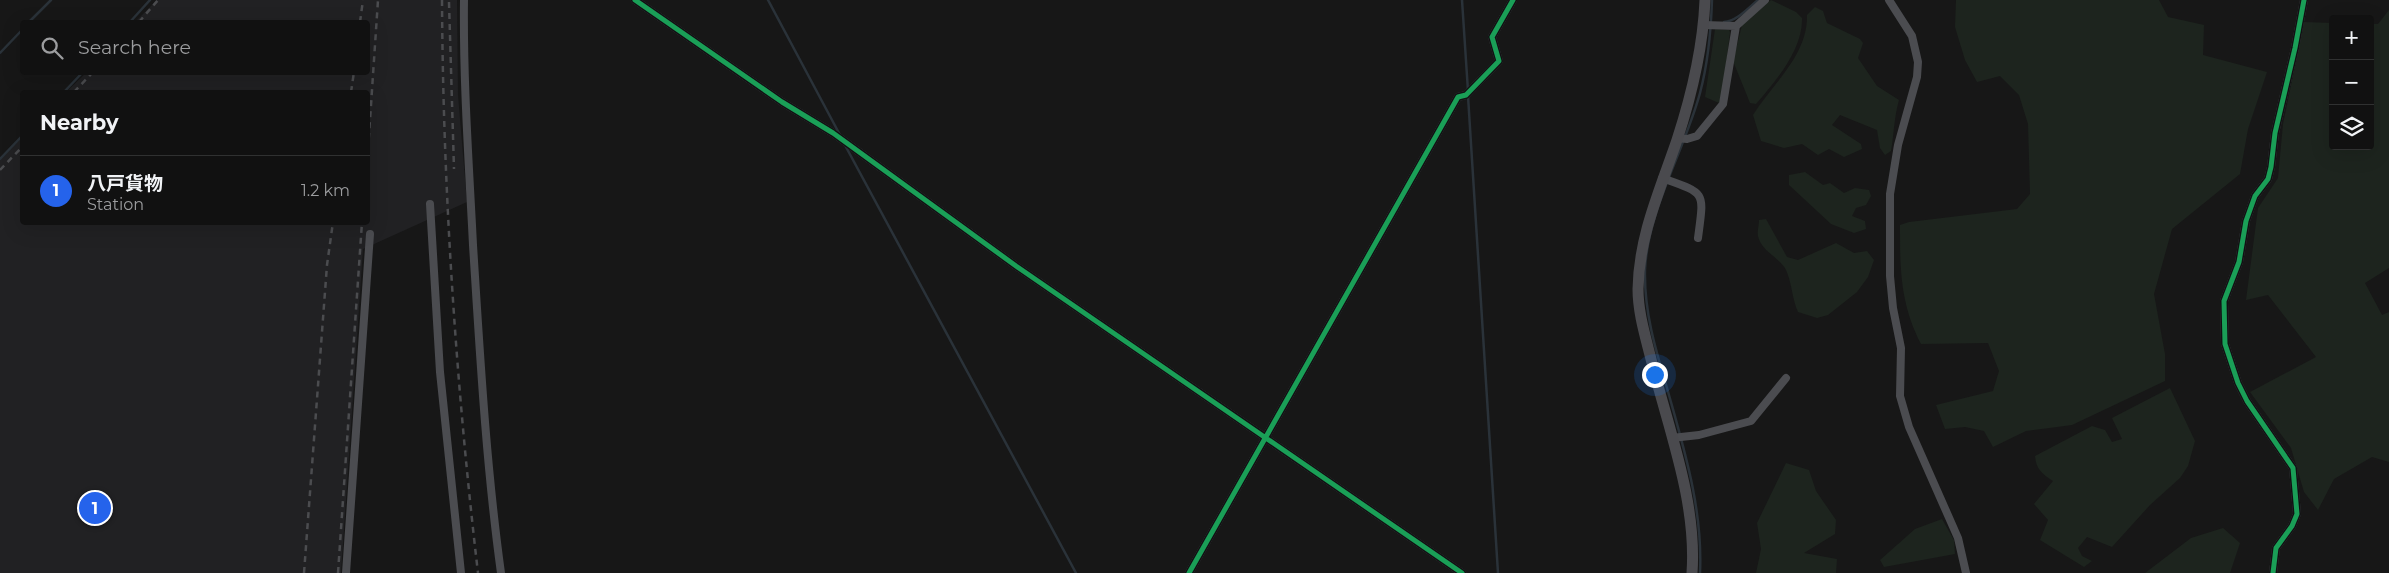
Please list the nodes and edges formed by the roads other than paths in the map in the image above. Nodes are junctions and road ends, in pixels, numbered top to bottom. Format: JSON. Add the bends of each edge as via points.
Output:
{"nodes":[{"id":1,"x":464,"y":0,"type":"edge"},
{"id":2,"x":635,"y":0,"type":"edge"},
{"id":3,"x":1513,"y":0,"type":"edge"},
{"id":4,"x":1705,"y":0,"type":"edge"},
{"id":5,"x":1765,"y":0,"type":"edge"},
{"id":6,"x":1889,"y":0,"type":"edge"},
{"id":7,"x":2304,"y":0,"type":"edge"},
{"id":8,"x":1704,"y":25,"type":"junction"},
{"id":9,"x":1736,"y":26,"type":"junction"},
{"id":10,"x":1677,"y":138,"type":"junction"},
{"id":11,"x":1662,"y":178,"type":"junction"},
{"id":12,"x":430,"y":204,"type":"dead end"},
{"id":13,"x":370,"y":234,"type":"dead end"},
{"id":14,"x":1698,"y":238,"type":"dead end"},
{"id":15,"x":1786,"y":378,"type":"dead end"},
{"id":16,"x":1264,"y":437,"type":"junction"},
{"id":17,"x":1672,"y":438,"type":"junction"},
{"id":18,"x":346,"y":573,"type":"edge"},
{"id":19,"x":461,"y":573,"type":"edge"},
{"id":20,"x":501,"y":573,"type":"edge"},
{"id":21,"x":1189,"y":573,"type":"edge"},
{"id":22,"x":1462,"y":573,"type":"edge"},
{"id":23,"x":1692,"y":573,"type":"edge"},
{"id":24,"x":1966,"y":573,"type":"edge"},
{"id":25,"x":2273,"y":573,"type":"edge"}],
"edges":[{"from":1,"to":20,"type":"street","via":[[469,185],[479,351]]},
{"from":2,"to":16,"type":"street","via":[[782,102],[833,133],[1016,266]]},
{"from":3,"to":16,"type":"street","via":[[1492,37],[1499,60],[1466,95],[1458,97]]},
{"from":4,"to":8,"type":"street"},
{"from":5,"to":9,"type":"street"},
{"from":6,"to":24,"type":"street","via":[[1912,36],[1918,62],[1890,194],[1890,276],[1901,348],[1900,396],[1909,427],[1958,538]]},
{"from":7,"to":25,"type":"street","via":[[2274,133],[2268,179],[2255,196],[2224,301],[2225,344],[2238,383],[2293,468],[2297,514],[2276,548]]},
{"from":8,"to":9,"type":"street"},
{"from":8,"to":10,"type":"street","via":[[1695,81]]},
{"from":9,"to":10,"type":"street","via":[[1723,104],[1697,136]]},
{"from":10,"to":11,"type":"street"},
{"from":11,"to":14,"type":"street","via":[[1695,190],[1700,195]]},
{"from":11,"to":17,"type":"street","via":[[1642,243],[1638,292],[1640,316]]},
{"from":12,"to":19,"type":"street","via":[[440,372]]},
{"from":13,"to":18,"type":"street"},
{"from":15,"to":17,"type":"street","via":[[1751,421],[1700,435]]},
{"from":16,"to":21,"type":"street"},
{"from":16,"to":22,"type":"street"},
{"from":17,"to":23,"type":"street","via":[[1688,504]]}]}
